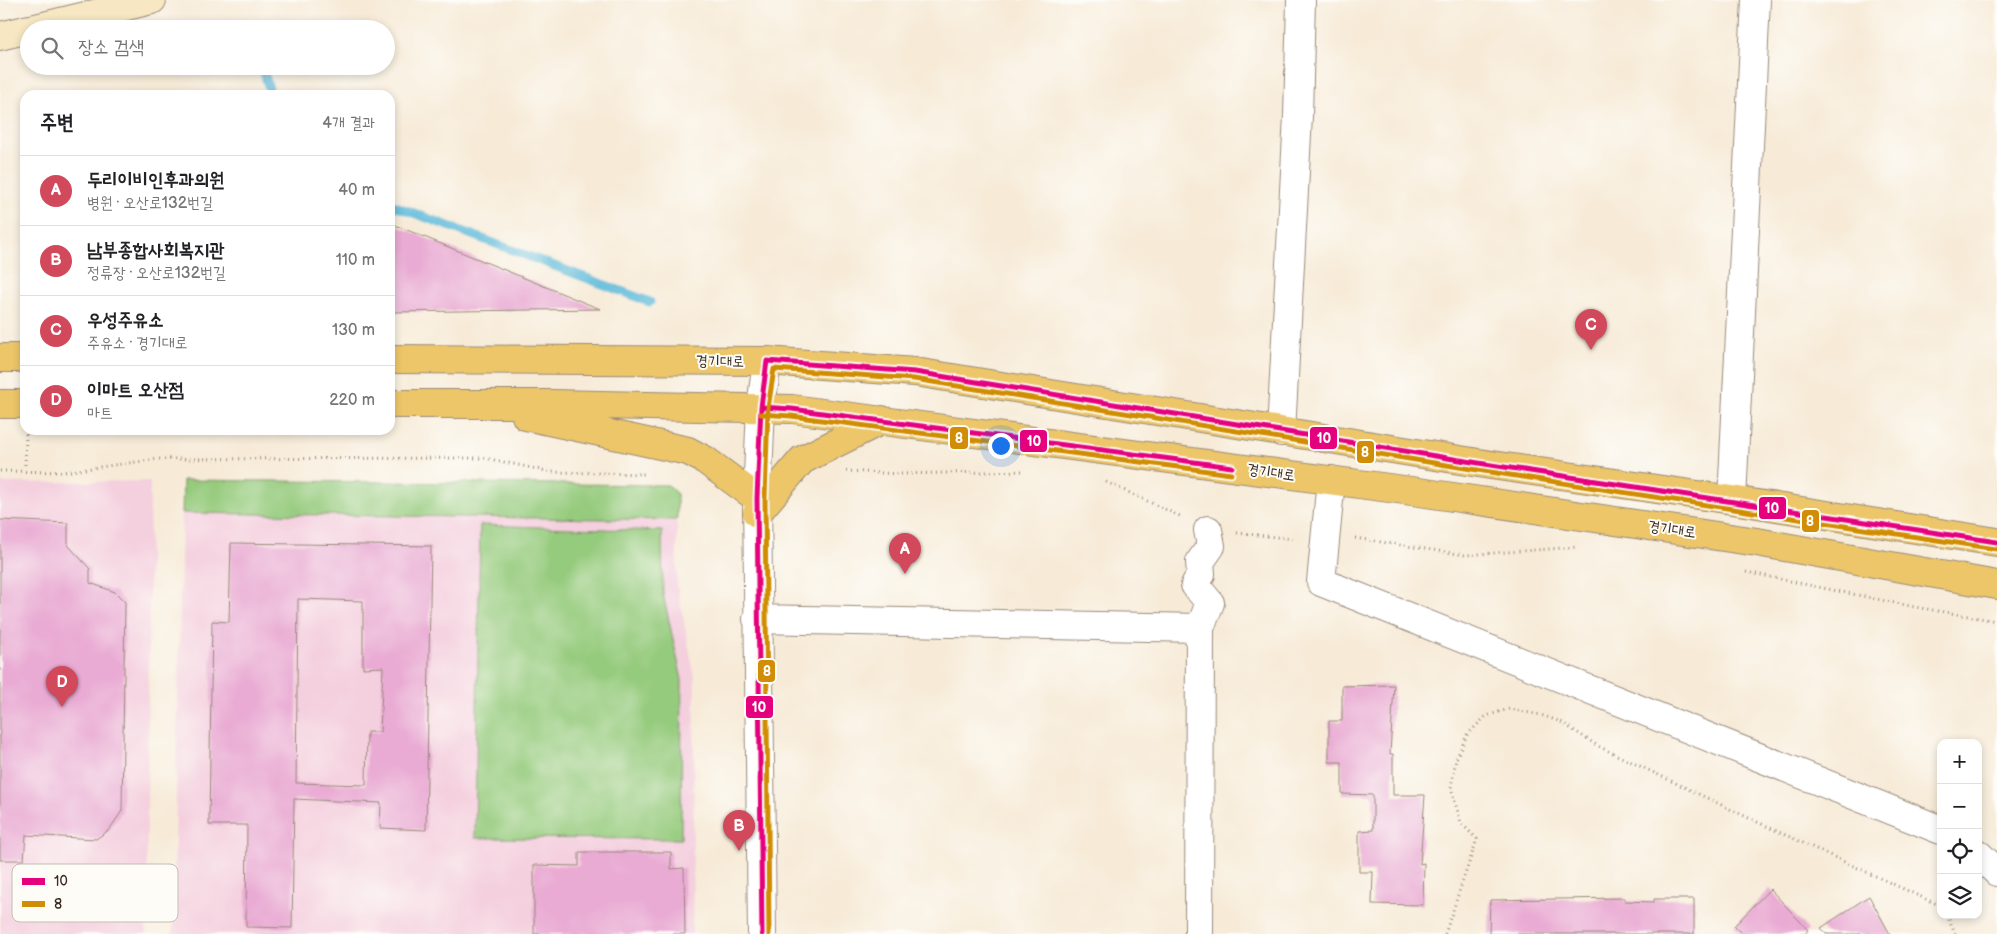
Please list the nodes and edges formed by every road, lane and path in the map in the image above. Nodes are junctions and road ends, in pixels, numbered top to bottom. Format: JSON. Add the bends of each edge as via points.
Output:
{"nodes":[{"id":1,"x":152,"y":0,"type":"edge"},
{"id":2,"x":1301,"y":0,"type":"edge"},
{"id":3,"x":1756,"y":0,"type":"edge"},
{"id":4,"x":68,"y":20,"type":"edge"},
{"id":5,"x":20,"y":31,"type":"edge"},
{"id":6,"x":0,"y":36,"type":"edge"},
{"id":7,"x":0,"y":358,"type":"edge"},
{"id":8,"x":20,"y":358,"type":"edge"},
{"id":9,"x":395,"y":359,"type":"edge"},
{"id":10,"x":766,"y":361,"type":"junction"},
{"id":11,"x":0,"y":404,"type":"edge"},
{"id":12,"x":20,"y":404,"type":"edge"},
{"id":13,"x":395,"y":404,"type":"edge"},
{"id":14,"x":468,"y":404,"type":"junction"},
{"id":15,"x":761,"y":407,"type":"junction"},
{"id":16,"x":882,"y":420,"type":"junction"},
{"id":17,"x":1281,"y":432,"type":"junction"},
{"id":18,"x":26,"y":435,"type":"edge"},
{"id":19,"x":807,"y":458,"type":"junction"},
{"id":20,"x":25,"y":465,"type":"dead end"},
{"id":21,"x":1034,"y":471,"type":"dead end"},
{"id":22,"x":0,"y":472,"type":"edge"},
{"id":23,"x":649,"y":474,"type":"dead end"},
{"id":24,"x":1100,"y":479,"type":"dead end"},
{"id":25,"x":1331,"y":480,"type":"junction"},
{"id":26,"x":1732,"y":500,"type":"junction"},
{"id":27,"x":757,"y":506,"type":"junction"},
{"id":28,"x":1208,"y":530,"type":"junction"},
{"id":29,"x":1326,"y":533,"type":"junction"},
{"id":30,"x":1997,"y":542,"type":"edge"},
{"id":31,"x":1580,"y":546,"type":"dead end"},
{"id":32,"x":1743,"y":572,"type":"dead end"},
{"id":33,"x":1997,"y":585,"type":"edge"},
{"id":34,"x":757,"y":619,"type":"junction"},
{"id":35,"x":1997,"y":620,"type":"edge"},
{"id":36,"x":1200,"y":628,"type":"junction"},
{"id":37,"x":1938,"y":829,"type":"edge"},
{"id":38,"x":1982,"y":858,"type":"edge"},
{"id":39,"x":1997,"y":872,"type":"edge"},
{"id":40,"x":1937,"y":904,"type":"edge"},
{"id":41,"x":1949,"y":919,"type":"edge"},
{"id":42,"x":762,"y":934,"type":"edge"},
{"id":43,"x":1199,"y":934,"type":"edge"},
{"id":44,"x":1445,"y":934,"type":"edge"},
{"id":45,"x":1955,"y":934,"type":"edge"}],
"edges":[{"from":1,"to":4,"type":"main road"},
{"from":2,"to":17,"type":"street"},
{"from":3,"to":26,"type":"street"},
{"from":5,"to":6,"type":"main road"},
{"from":7,"to":8,"type":"main road"},
{"from":9,"to":10,"type":"main road","name":"경기대로"},
{"from":10,"to":15,"type":"street"},
{"from":10,"to":17,"type":"main road","name":"경기대로","via":[[915,372]]},
{"from":11,"to":12,"type":"main road"},
{"from":13,"to":14,"type":"main road","name":"경기대로"},
{"from":14,"to":15,"type":"main road","name":"경기대로"},
{"from":14,"to":27,"type":"main road","via":[[688,451],[705,460]]},
{"from":15,"to":16,"type":"main road","name":"경기대로"},
{"from":15,"to":27,"type":"street"},
{"from":16,"to":19,"type":"main road"},
{"from":16,"to":25,"type":"main road","name":"경기대로"},
{"from":17,"to":26,"type":"main road","name":"경기대로"},
{"from":18,"to":20,"type":"path"},
{"from":19,"to":21,"type":"path","via":[[849,472]]},
{"from":19,"to":27,"type":"main road"},
{"from":22,"to":23,"type":"path","via":[[63,472],[158,459],[485,458],[551,472]]},
{"from":24,"to":28,"type":"path"},
{"from":25,"to":29,"type":"street"},
{"from":25,"to":33,"type":"main road","name":"경기대로","via":[[1757,542]]},
{"from":26,"to":30,"type":"main road","name":"경기대로"},
{"from":27,"to":34,"type":"street"},
{"from":28,"to":29,"type":"path","via":[[1306,541]]},
{"from":28,"to":36,"type":"street","via":[[1211,546],[1200,562],[1201,574],[1195,585],[1210,603]]},
{"from":29,"to":31,"type":"path","via":[[1465,555]]},
{"from":29,"to":37,"type":"street","via":[[1321,582]]},
{"from":32,"to":35,"type":"path"},
{"from":34,"to":36,"type":"street"},
{"from":34,"to":42,"type":"street"},
{"from":36,"to":43,"type":"street"},
{"from":38,"to":39,"type":"street"},
{"from":40,"to":44,"type":"path","via":[[1607,750],[1561,722],[1508,709],[1486,716],[1467,735],[1456,759],[1451,788],[1461,823],[1477,839]]},
{"from":41,"to":45,"type":"path"}]}
